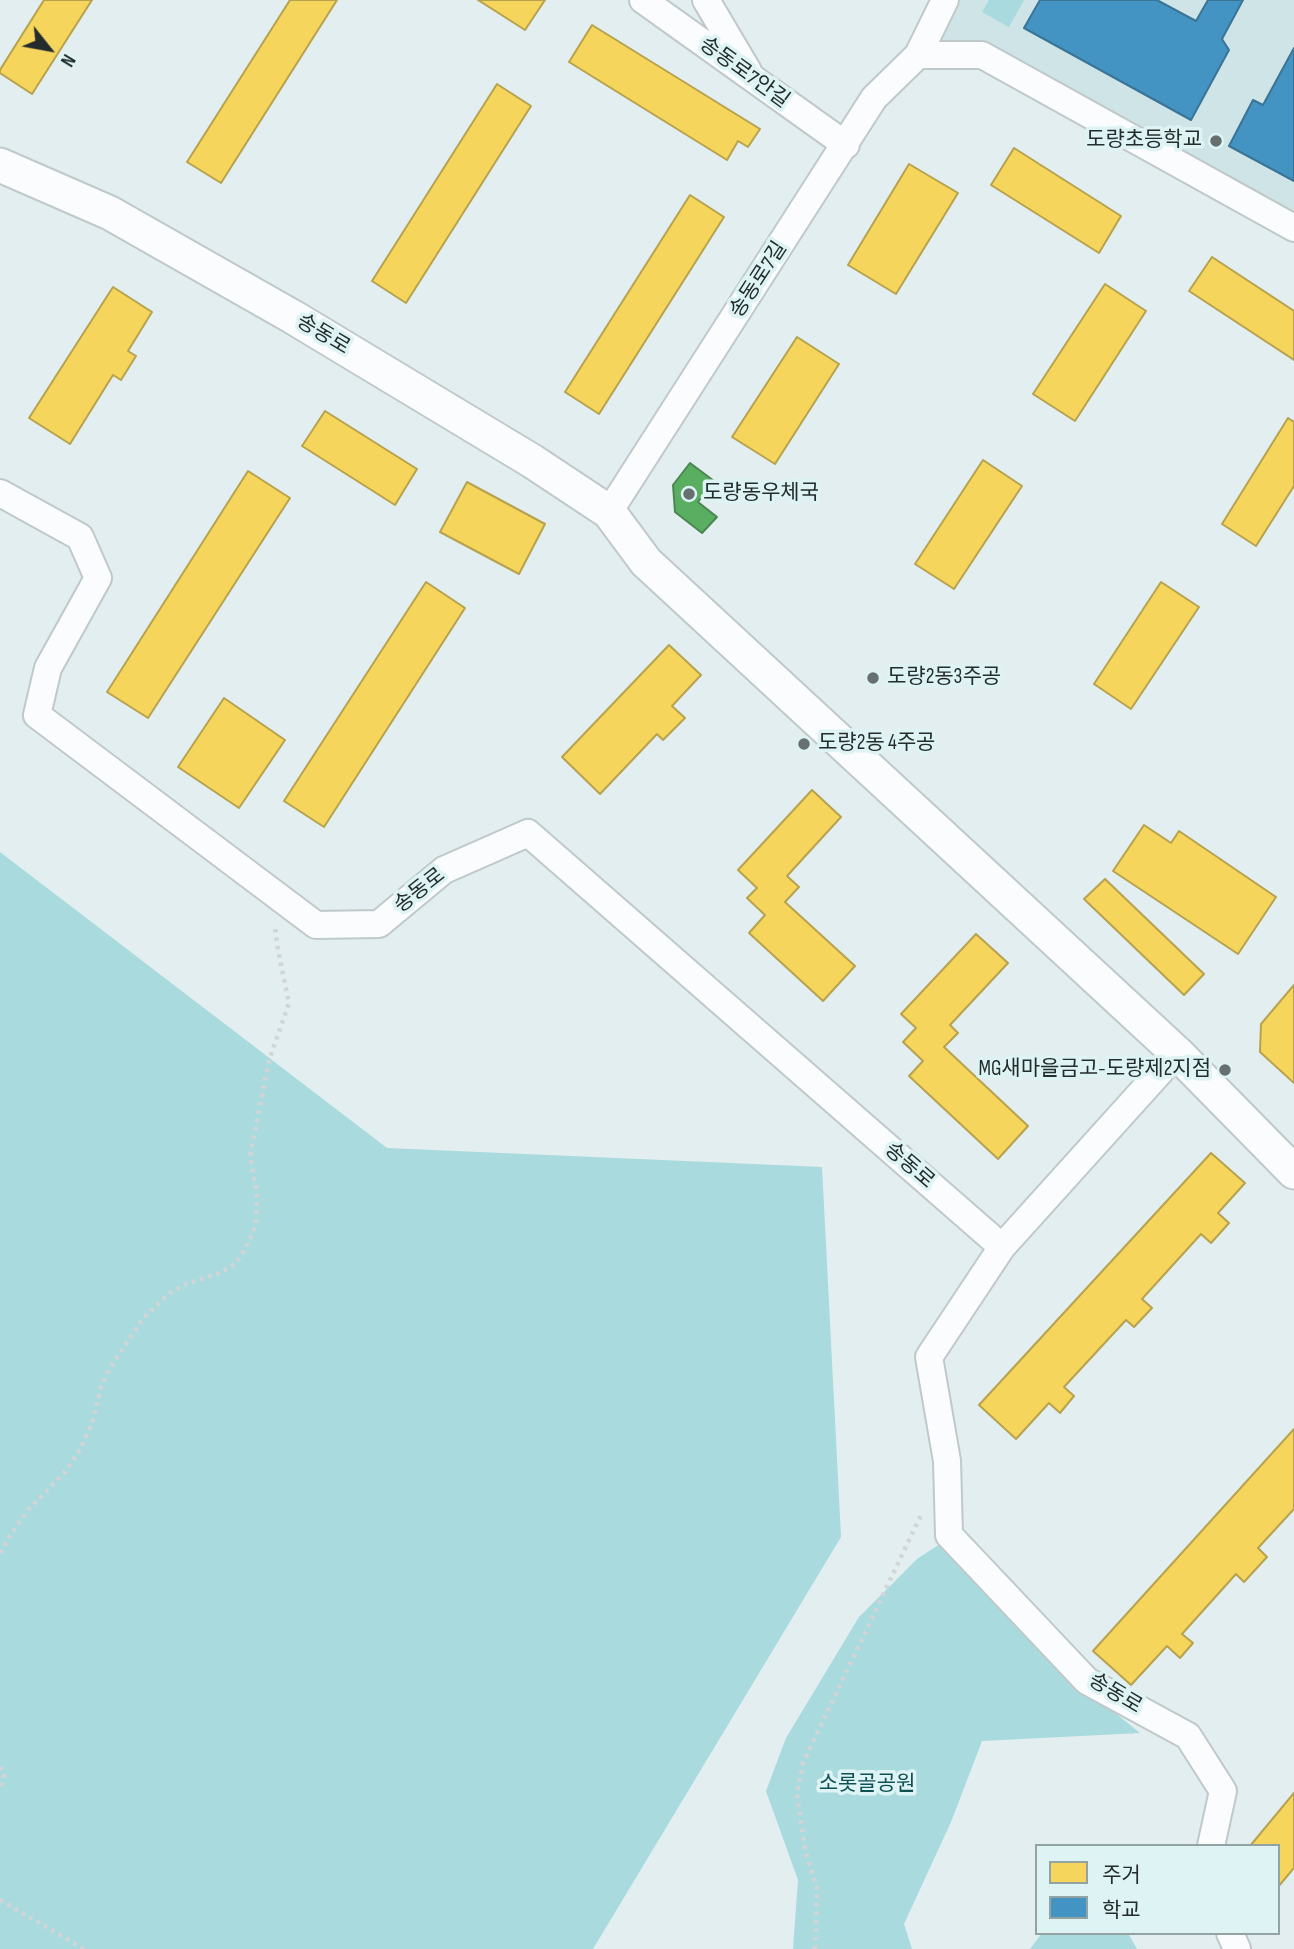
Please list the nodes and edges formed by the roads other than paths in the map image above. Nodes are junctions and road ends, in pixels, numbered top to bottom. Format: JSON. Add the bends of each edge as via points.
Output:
{"nodes":[{"id":1,"x":643,"y":0,"type":"edge"},
{"id":2,"x":706,"y":0,"type":"edge"},
{"id":3,"x":945,"y":0,"type":"edge"},
{"id":4,"x":918,"y":55,"type":"junction"},
{"id":5,"x":752,"y":78,"type":"junction"},
{"id":6,"x":845,"y":145,"type":"junction"},
{"id":7,"x":0,"y":165,"type":"edge"},
{"id":8,"x":1294,"y":228,"type":"edge"},
{"id":9,"x":0,"y":492,"type":"edge"},
{"id":10,"x":609,"y":513,"type":"junction"},
{"id":11,"x":1177,"y":1053,"type":"junction"},
{"id":12,"x":1294,"y":1172,"type":"edge"},
{"id":13,"x":1002,"y":1247,"type":"junction"},
{"id":14,"x":1211,"y":1844,"type":"edge"}],
"edges":[{"from":1,"to":5,"type":"street","name":"송동로7안길"},
{"from":2,"to":5,"type":"street"},
{"from":3,"to":4,"type":"street","name":"송동로7길"},
{"from":4,"to":6,"type":"street","name":"송동로7길","via":[[874,98]]},
{"from":4,"to":8,"type":"street","via":[[982,55]]},
{"from":5,"to":6,"type":"street","name":"송동로7안길"},
{"from":6,"to":10,"type":"street","name":"송동로7길"},
{"from":7,"to":10,"type":"street","name":"송동로","via":[[110,214],[293,317],[532,461]]},
{"from":9,"to":13,"type":"street","name":"송동로","via":[[80,537],[98,578],[48,668],[37,715],[316,925],[379,924],[444,870],[528,833]]},
{"from":10,"to":11,"type":"street","name":"송동로","via":[[646,562]]},
{"from":11,"to":12,"type":"street","name":"송동로"},
{"from":11,"to":13,"type":"street","name":"송동로"},
{"from":13,"to":14,"type":"street","name":"송동로","via":[[929,1357],[947,1461],[949,1535],[1087,1681],[1188,1736],[1223,1791]]}]}
